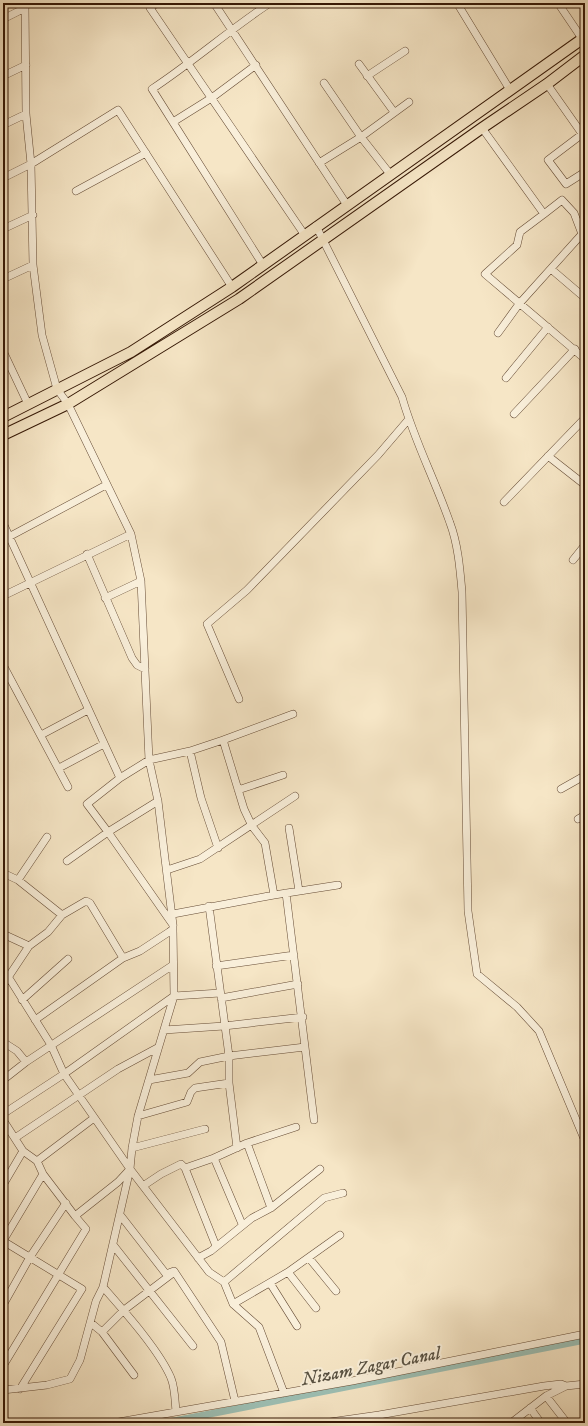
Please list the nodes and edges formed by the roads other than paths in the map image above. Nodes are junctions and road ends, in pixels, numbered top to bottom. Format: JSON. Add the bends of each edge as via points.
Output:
{"nodes":[{"id":1,"x":157,"y":3,"type":"edge"},
{"id":2,"x":214,"y":3,"type":"edge"},
{"id":3,"x":270,"y":3,"type":"edge"},
{"id":4,"x":458,"y":3,"type":"edge"},
{"id":5,"x":558,"y":3,"type":"edge"},
{"id":6,"x":25,"y":6,"type":"edge"},
{"id":7,"x":3,"y":20,"type":"edge"},
{"id":8,"x":232,"y":29,"type":"junction"},
{"id":9,"x":584,"y":40,"type":"edge"},
{"id":10,"x":405,"y":50,"type":"dead end"},
{"id":11,"x":585,"y":55,"type":"edge"},
{"id":12,"x":188,"y":64,"type":"junction"},
{"id":13,"x":359,"y":64,"type":"dead end"},
{"id":14,"x":26,"y":65,"type":"junction"},
{"id":15,"x":256,"y":65,"type":"junction"},
{"id":16,"x":3,"y":76,"type":"edge"},
{"id":17,"x":367,"y":76,"type":"junction"},
{"id":18,"x":324,"y":83,"type":"dead end"},
{"id":19,"x":547,"y":84,"type":"junction"},
{"id":20,"x":510,"y":90,"type":"junction"},
{"id":21,"x":212,"y":97,"type":"junction"},
{"id":22,"x":408,"y":102,"type":"dead end"},
{"id":23,"x":394,"y":112,"type":"junction"},
{"id":24,"x":26,"y":114,"type":"junction"},
{"id":25,"x":173,"y":122,"type":"junction"},
{"id":26,"x":3,"y":126,"type":"edge"},
{"id":27,"x":482,"y":128,"type":"junction"},
{"id":28,"x":584,"y":135,"type":"edge"},
{"id":29,"x":361,"y":137,"type":"junction"},
{"id":30,"x":146,"y":154,"type":"junction"},
{"id":31,"x":319,"y":163,"type":"junction"},
{"id":32,"x":32,"y":164,"type":"junction"},
{"id":33,"x":585,"y":172,"type":"edge"},
{"id":34,"x":390,"y":174,"type":"junction"},
{"id":35,"x":3,"y":178,"type":"edge"},
{"id":36,"x":76,"y":191,"type":"dead end"},
{"id":37,"x":347,"y":205,"type":"junction"},
{"id":38,"x":544,"y":214,"type":"junction"},
{"id":39,"x":33,"y":215,"type":"junction"},
{"id":40,"x":316,"y":226,"type":"junction"},
{"id":41,"x":3,"y":229,"type":"edge"},
{"id":42,"x":304,"y":234,"type":"junction"},
{"id":43,"x":584,"y":235,"type":"edge"},
{"id":44,"x":323,"y":241,"type":"junction"},
{"id":45,"x":33,"y":264,"type":"junction"},
{"id":46,"x":262,"y":264,"type":"junction"},
{"id":47,"x":551,"y":269,"type":"junction"},
{"id":48,"x":3,"y":280,"type":"edge"},
{"id":49,"x":232,"y":287,"type":"junction"},
{"id":50,"x":585,"y":298,"type":"edge"},
{"id":51,"x":519,"y":304,"type":"junction"},
{"id":52,"x":548,"y":327,"type":"junction"},
{"id":53,"x":498,"y":333,"type":"dead end"},
{"id":54,"x":575,"y":349,"type":"junction"},
{"id":55,"x":3,"y":351,"type":"edge"},
{"id":56,"x":585,"y":359,"type":"edge"},
{"id":57,"x":506,"y":378,"type":"dead end"},
{"id":58,"x":57,"y":389,"type":"junction"},
{"id":59,"x":28,"y":404,"type":"junction"},
{"id":60,"x":68,"y":404,"type":"junction"},
{"id":61,"x":514,"y":414,"type":"dead end"},
{"id":62,"x":3,"y":417,"type":"edge"},
{"id":63,"x":585,"y":418,"type":"edge"},
{"id":64,"x":408,"y":420,"type":"junction"},
{"id":65,"x":3,"y":435,"type":"edge"},
{"id":66,"x":548,"y":456,"type":"junction"},
{"id":67,"x":106,"y":485,"type":"junction"},
{"id":68,"x":585,"y":485,"type":"edge"},
{"id":69,"x":504,"y":502,"type":"dead end"},
{"id":70,"x":3,"y":523,"type":"edge"},
{"id":71,"x":130,"y":534,"type":"junction"},
{"id":72,"x":6,"y":538,"type":"edge"},
{"id":73,"x":585,"y":545,"type":"edge"},
{"id":74,"x":87,"y":554,"type":"junction"},
{"id":75,"x":573,"y":560,"type":"dead end"},
{"id":76,"x":141,"y":581,"type":"junction"},
{"id":77,"x":32,"y":583,"type":"junction"},
{"id":78,"x":3,"y":596,"type":"edge"},
{"id":79,"x":105,"y":598,"type":"junction"},
{"id":80,"x":3,"y":665,"type":"edge"},
{"id":81,"x":145,"y":669,"type":"junction"},
{"id":82,"x":239,"y":700,"type":"dead end"},
{"id":83,"x":88,"y":710,"type":"junction"},
{"id":84,"x":293,"y":714,"type":"dead end"},
{"id":85,"x":41,"y":735,"type":"junction"},
{"id":86,"x":223,"y":740,"type":"junction"},
{"id":87,"x":104,"y":744,"type":"junction"},
{"id":88,"x":190,"y":751,"type":"junction"},
{"id":89,"x":150,"y":760,"type":"junction"},
{"id":90,"x":58,"y":768,"type":"junction"},
{"id":91,"x":283,"y":775,"type":"dead end"},
{"id":92,"x":585,"y":776,"type":"edge"},
{"id":93,"x":120,"y":778,"type":"junction"},
{"id":94,"x":68,"y":787,"type":"dead end"},
{"id":95,"x":561,"y":789,"type":"dead end"},
{"id":96,"x":238,"y":790,"type":"junction"},
{"id":97,"x":296,"y":796,"type":"dead end"},
{"id":98,"x":158,"y":800,"type":"junction"},
{"id":99,"x":585,"y":814,"type":"edge"},
{"id":100,"x":578,"y":818,"type":"dead end"},
{"id":101,"x":252,"y":826,"type":"junction"},
{"id":102,"x":289,"y":828,"type":"dead end"},
{"id":103,"x":108,"y":832,"type":"junction"},
{"id":104,"x":48,"y":837,"type":"dead end"},
{"id":105,"x":218,"y":848,"type":"junction"},
{"id":106,"x":67,"y":861,"type":"dead end"},
{"id":107,"x":167,"y":870,"type":"junction"},
{"id":108,"x":3,"y":873,"type":"edge"},
{"id":109,"x":18,"y":880,"type":"junction"},
{"id":110,"x":338,"y":885,"type":"dead end"},
{"id":111,"x":299,"y":891,"type":"junction"},
{"id":112,"x":286,"y":893,"type":"junction"},
{"id":113,"x":274,"y":894,"type":"junction"},
{"id":114,"x":209,"y":906,"type":"junction"},
{"id":115,"x":172,"y":914,"type":"junction"},
{"id":116,"x":62,"y":915,"type":"junction"},
{"id":117,"x":173,"y":927,"type":"junction"},
{"id":118,"x":3,"y":934,"type":"edge"},
{"id":119,"x":29,"y":946,"type":"junction"},
{"id":120,"x":294,"y":955,"type":"junction"},
{"id":121,"x":68,"y":958,"type":"dead end"},
{"id":122,"x":123,"y":958,"type":"junction"},
{"id":123,"x":173,"y":964,"type":"junction"},
{"id":124,"x":216,"y":966,"type":"junction"},
{"id":125,"x":9,"y":978,"type":"junction"},
{"id":126,"x":298,"y":984,"type":"junction"},
{"id":127,"x":3,"y":985,"type":"edge"},
{"id":128,"x":174,"y":996,"type":"junction"},
{"id":129,"x":220,"y":996,"type":"junction"},
{"id":130,"x":22,"y":1000,"type":"junction"},
{"id":131,"x":302,"y":1016,"type":"junction"},
{"id":132,"x":35,"y":1020,"type":"junction"},
{"id":133,"x":224,"y":1026,"type":"junction"},
{"id":134,"x":164,"y":1030,"type":"junction"},
{"id":135,"x":3,"y":1042,"type":"edge"},
{"id":136,"x":51,"y":1045,"type":"junction"},
{"id":137,"x":306,"y":1047,"type":"junction"},
{"id":138,"x":157,"y":1048,"type":"junction"},
{"id":139,"x":228,"y":1056,"type":"junction"},
{"id":140,"x":26,"y":1062,"type":"junction"},
{"id":141,"x":64,"y":1074,"type":"junction"},
{"id":142,"x":3,"y":1080,"type":"edge"},
{"id":143,"x":148,"y":1080,"type":"junction"},
{"id":144,"x":229,"y":1083,"type":"junction"},
{"id":145,"x":79,"y":1096,"type":"junction"},
{"id":146,"x":3,"y":1114,"type":"edge"},
{"id":147,"x":138,"y":1116,"type":"junction"},
{"id":148,"x":94,"y":1118,"type":"junction"},
{"id":149,"x":314,"y":1120,"type":"dead end"},
{"id":150,"x":4,"y":1125,"type":"edge"},
{"id":151,"x":296,"y":1127,"type":"dead end"},
{"id":152,"x":205,"y":1129,"type":"dead end"},
{"id":153,"x":15,"y":1138,"type":"junction"},
{"id":154,"x":585,"y":1140,"type":"edge"},
{"id":155,"x":247,"y":1143,"type":"junction"},
{"id":156,"x":132,"y":1148,"type":"junction"},
{"id":157,"x":237,"y":1148,"type":"junction"},
{"id":158,"x":23,"y":1151,"type":"junction"},
{"id":159,"x":214,"y":1158,"type":"junction"},
{"id":160,"x":37,"y":1161,"type":"junction"},
{"id":161,"x":185,"y":1168,"type":"junction"},
{"id":162,"x":130,"y":1169,"type":"junction"},
{"id":163,"x":320,"y":1169,"type":"dead end"},
{"id":164,"x":43,"y":1174,"type":"junction"},
{"id":165,"x":3,"y":1185,"type":"edge"},
{"id":166,"x":143,"y":1186,"type":"junction"},
{"id":167,"x":343,"y":1193,"type":"dead end"},
{"id":168,"x":66,"y":1203,"type":"junction"},
{"id":169,"x":271,"y":1208,"type":"junction"},
{"id":170,"x":75,"y":1216,"type":"junction"},
{"id":171,"x":121,"y":1216,"type":"junction"},
{"id":172,"x":242,"y":1224,"type":"junction"},
{"id":173,"x":340,"y":1235,"type":"dead end"},
{"id":174,"x":3,"y":1241,"type":"edge"},
{"id":175,"x":114,"y":1246,"type":"junction"},
{"id":176,"x":216,"y":1246,"type":"junction"},
{"id":177,"x":30,"y":1257,"type":"junction"},
{"id":178,"x":198,"y":1258,"type":"junction"},
{"id":179,"x":309,"y":1258,"type":"junction"},
{"id":180,"x":174,"y":1272,"type":"junction"},
{"id":181,"x":288,"y":1272,"type":"junction"},
{"id":182,"x":58,"y":1274,"type":"junction"},
{"id":183,"x":224,"y":1282,"type":"junction"},
{"id":184,"x":270,"y":1283,"type":"junction"},
{"id":185,"x":103,"y":1287,"type":"junction"},
{"id":186,"x":150,"y":1290,"type":"junction"},
{"id":187,"x":336,"y":1291,"type":"dead end"},
{"id":188,"x":233,"y":1304,"type":"junction"},
{"id":189,"x":3,"y":1305,"type":"edge"},
{"id":190,"x":316,"y":1308,"type":"dead end"},
{"id":191,"x":124,"y":1310,"type":"junction"},
{"id":192,"x":91,"y":1323,"type":"junction"},
{"id":193,"x":297,"y":1326,"type":"dead end"},
{"id":194,"x":102,"y":1332,"type":"junction"},
{"id":195,"x":585,"y":1334,"type":"edge"},
{"id":196,"x":193,"y":1346,"type":"dead end"},
{"id":197,"x":3,"y":1366,"type":"edge"},
{"id":198,"x":134,"y":1375,"type":"dead end"},
{"id":199,"x":585,"y":1384,"type":"edge"},
{"id":200,"x":566,"y":1386,"type":"junction"},
{"id":201,"x":20,"y":1389,"type":"junction"},
{"id":202,"x":3,"y":1390,"type":"edge"},
{"id":203,"x":284,"y":1393,"type":"junction"},
{"id":204,"x":546,"y":1396,"type":"junction"},
{"id":205,"x":235,"y":1401,"type":"junction"},
{"id":206,"x":530,"y":1408,"type":"junction"},
{"id":207,"x":176,"y":1412,"type":"junction"},
{"id":208,"x":113,"y":1423,"type":"edge"},
{"id":209,"x":323,"y":1423,"type":"edge"},
{"id":210,"x":511,"y":1423,"type":"edge"},
{"id":211,"x":541,"y":1423,"type":"edge"},
{"id":212,"x":567,"y":1423,"type":"edge"}],
"edges":[{"from":1,"to":12,"type":"street","via":[[150,8]]},
{"from":2,"to":8,"type":"street"},
{"from":3,"to":8,"type":"street"},
{"from":4,"to":20,"type":"street"},
{"from":5,"to":9,"type":"street"},
{"from":6,"to":7,"type":"street"},
{"from":6,"to":14,"type":"street"},
{"from":8,"to":12,"type":"street"},
{"from":8,"to":15,"type":"street"},
{"from":9,"to":20,"type":"highway"},
{"from":10,"to":17,"type":"street"},
{"from":11,"to":19,"type":"highway"},
{"from":12,"to":21,"type":"street"},
{"from":12,"to":25,"type":"street","via":[[152,89]]},
{"from":13,"to":17,"type":"street"},
{"from":14,"to":16,"type":"street"},
{"from":14,"to":24,"type":"street"},
{"from":15,"to":21,"type":"street"},
{"from":15,"to":31,"type":"street"},
{"from":17,"to":23,"type":"street"},
{"from":18,"to":29,"type":"street"},
{"from":19,"to":27,"type":"highway"},
{"from":19,"to":28,"type":"street"},
{"from":20,"to":34,"type":"highway"},
{"from":21,"to":25,"type":"street"},
{"from":21,"to":42,"type":"street"},
{"from":22,"to":23,"type":"street"},
{"from":23,"to":29,"type":"street"},
{"from":24,"to":26,"type":"street"},
{"from":24,"to":32,"type":"street"},
{"from":25,"to":46,"type":"street"},
{"from":27,"to":38,"type":"street"},
{"from":27,"to":44,"type":"highway"},
{"from":28,"to":33,"type":"street","via":[[548,160],[566,184]]},
{"from":29,"to":31,"type":"street"},
{"from":29,"to":34,"type":"street"},
{"from":30,"to":32,"type":"street","via":[[118,110]]},
{"from":30,"to":36,"type":"street"},
{"from":30,"to":49,"type":"street"},
{"from":31,"to":37,"type":"street"},
{"from":32,"to":35,"type":"street"},
{"from":32,"to":39,"type":"street"},
{"from":34,"to":37,"type":"highway"},
{"from":37,"to":40,"type":"highway"},
{"from":38,"to":43,"type":"street","via":[[562,200],[574,213]]},
{"from":38,"to":51,"type":"street","via":[[520,232],[517,244],[485,274]]},
{"from":39,"to":41,"type":"street"},
{"from":39,"to":45,"type":"street"},
{"from":40,"to":42,"type":"highway"},
{"from":40,"to":44,"type":"street"},
{"from":42,"to":46,"type":"highway"},
{"from":43,"to":47,"type":"street"},
{"from":44,"to":60,"type":"highway","via":[[239,299]]},
{"from":44,"to":64,"type":"street","via":[[402,397]]},
{"from":45,"to":48,"type":"street"},
{"from":45,"to":58,"type":"street","via":[[41,329]]},
{"from":46,"to":49,"type":"highway"},
{"from":47,"to":50,"type":"street"},
{"from":47,"to":51,"type":"street"},
{"from":49,"to":58,"type":"highway","via":[[131,352]]},
{"from":51,"to":52,"type":"street"},
{"from":51,"to":53,"type":"street"},
{"from":52,"to":54,"type":"street"},
{"from":52,"to":57,"type":"street"},
{"from":54,"to":56,"type":"street"},
{"from":54,"to":61,"type":"street"},
{"from":55,"to":59,"type":"street"},
{"from":58,"to":59,"type":"highway"},
{"from":58,"to":60,"type":"street"},
{"from":59,"to":62,"type":"highway"},
{"from":60,"to":65,"type":"highway"},
{"from":60,"to":67,"type":"street"},
{"from":63,"to":66,"type":"street"},
{"from":64,"to":82,"type":"street","via":[[378,455],[248,590],[207,624]]},
{"from":64,"to":154,"type":"street","via":[[450,524],[460,565],[468,912],[477,974],[517,1007],[539,1031]]},
{"from":66,"to":68,"type":"street"},
{"from":66,"to":69,"type":"street"},
{"from":67,"to":71,"type":"street"},
{"from":67,"to":72,"type":"street"},
{"from":70,"to":72,"type":"street"},
{"from":71,"to":74,"type":"street"},
{"from":71,"to":76,"type":"street"},
{"from":72,"to":77,"type":"street"},
{"from":73,"to":75,"type":"street"},
{"from":74,"to":77,"type":"street"},
{"from":74,"to":79,"type":"street"},
{"from":76,"to":79,"type":"street"},
{"from":76,"to":81,"type":"street"},
{"from":77,"to":78,"type":"street"},
{"from":77,"to":83,"type":"street"},
{"from":79,"to":81,"type":"street","via":[[133,661]]},
{"from":80,"to":85,"type":"street"},
{"from":81,"to":89,"type":"street"},
{"from":83,"to":85,"type":"street"},
{"from":83,"to":87,"type":"street"},
{"from":84,"to":86,"type":"street"},
{"from":85,"to":90,"type":"street"},
{"from":86,"to":88,"type":"street"},
{"from":86,"to":96,"type":"street"},
{"from":87,"to":90,"type":"street"},
{"from":87,"to":93,"type":"street"},
{"from":88,"to":89,"type":"street"},
{"from":88,"to":105,"type":"street","via":[[201,798]]},
{"from":89,"to":93,"type":"street"},
{"from":89,"to":98,"type":"street"},
{"from":90,"to":94,"type":"street"},
{"from":91,"to":96,"type":"street"},
{"from":92,"to":95,"type":"street"},
{"from":93,"to":103,"type":"street","via":[[87,804]]},
{"from":96,"to":101,"type":"street"},
{"from":97,"to":101,"type":"street"},
{"from":98,"to":103,"type":"street"},
{"from":98,"to":107,"type":"street"},
{"from":99,"to":100,"type":"street"},
{"from":101,"to":105,"type":"street"},
{"from":101,"to":113,"type":"street","via":[[265,843]]},
{"from":102,"to":111,"type":"street"},
{"from":103,"to":106,"type":"street"},
{"from":103,"to":117,"type":"street"},
{"from":104,"to":109,"type":"street"},
{"from":105,"to":107,"type":"street","via":[[200,859]]},
{"from":107,"to":115,"type":"street"},
{"from":108,"to":109,"type":"street"},
{"from":109,"to":116,"type":"street"},
{"from":110,"to":111,"type":"street"},
{"from":111,"to":112,"type":"street"},
{"from":112,"to":113,"type":"street"},
{"from":112,"to":120,"type":"street"},
{"from":113,"to":114,"type":"street"},
{"from":114,"to":115,"type":"street"},
{"from":114,"to":124,"type":"street"},
{"from":115,"to":117,"type":"street"},
{"from":116,"to":119,"type":"street","via":[[48,932]]},
{"from":116,"to":122,"type":"street","via":[[83,901],[90,903]]},
{"from":117,"to":122,"type":"street","via":[[140,951]]},
{"from":117,"to":123,"type":"street"},
{"from":118,"to":119,"type":"street"},
{"from":119,"to":125,"type":"street"},
{"from":120,"to":124,"type":"street"},
{"from":120,"to":126,"type":"street"},
{"from":121,"to":130,"type":"street"},
{"from":122,"to":132,"type":"street"},
{"from":123,"to":128,"type":"street"},
{"from":123,"to":136,"type":"street"},
{"from":124,"to":129,"type":"street"},
{"from":125,"to":127,"type":"street"},
{"from":125,"to":130,"type":"street"},
{"from":126,"to":129,"type":"street"},
{"from":126,"to":131,"type":"street"},
{"from":128,"to":129,"type":"street"},
{"from":128,"to":134,"type":"street"},
{"from":128,"to":141,"type":"street"},
{"from":129,"to":133,"type":"street"},
{"from":130,"to":132,"type":"street"},
{"from":131,"to":133,"type":"street"},
{"from":131,"to":137,"type":"street"},
{"from":132,"to":136,"type":"street"},
{"from":133,"to":134,"type":"street"},
{"from":133,"to":139,"type":"street"},
{"from":134,"to":138,"type":"street"},
{"from":135,"to":140,"type":"street"},
{"from":136,"to":140,"type":"street"},
{"from":136,"to":141,"type":"street"},
{"from":137,"to":139,"type":"street"},
{"from":137,"to":149,"type":"street"},
{"from":138,"to":143,"type":"street"},
{"from":138,"to":145,"type":"street","via":[[118,1069]]},
{"from":139,"to":143,"type":"street","via":[[200,1062],[185,1074]]},
{"from":139,"to":144,"type":"street"},
{"from":140,"to":142,"type":"street"},
{"from":141,"to":145,"type":"street"},
{"from":141,"to":146,"type":"street"},
{"from":143,"to":147,"type":"street"},
{"from":144,"to":147,"type":"street","via":[[195,1088],[188,1102]]},
{"from":144,"to":157,"type":"street"},
{"from":145,"to":148,"type":"street"},
{"from":145,"to":153,"type":"street"},
{"from":147,"to":156,"type":"street"},
{"from":148,"to":160,"type":"street"},
{"from":148,"to":162,"type":"street"},
{"from":150,"to":153,"type":"street"},
{"from":151,"to":155,"type":"street"},
{"from":152,"to":156,"type":"street"},
{"from":153,"to":158,"type":"street"},
{"from":155,"to":157,"type":"street"},
{"from":155,"to":169,"type":"street"},
{"from":156,"to":162,"type":"street"},
{"from":157,"to":159,"type":"street"},
{"from":158,"to":160,"type":"street"},
{"from":158,"to":165,"type":"street"},
{"from":159,"to":161,"type":"street"},
{"from":159,"to":172,"type":"street"},
{"from":160,"to":164,"type":"street"},
{"from":161,"to":166,"type":"street","via":[[181,1164]]},
{"from":161,"to":176,"type":"street"},
{"from":162,"to":166,"type":"street"},
{"from":162,"to":170,"type":"street","via":[[118,1182]]},
{"from":162,"to":171,"type":"street"},
{"from":163,"to":169,"type":"street"},
{"from":164,"to":168,"type":"street"},
{"from":164,"to":174,"type":"street"},
{"from":166,"to":178,"type":"street"},
{"from":167,"to":183,"type":"street","via":[[324,1198]]},
{"from":168,"to":170,"type":"street"},
{"from":168,"to":177,"type":"street"},
{"from":169,"to":172,"type":"street"},
{"from":170,"to":182,"type":"street","via":[[86,1229]]},
{"from":171,"to":175,"type":"street"},
{"from":171,"to":180,"type":"street","via":[[166,1274]]},
{"from":172,"to":176,"type":"street"},
{"from":173,"to":179,"type":"street"},
{"from":174,"to":177,"type":"street"},
{"from":175,"to":185,"type":"street"},
{"from":175,"to":186,"type":"street"},
{"from":176,"to":178,"type":"street"},
{"from":177,"to":182,"type":"street"},
{"from":177,"to":189,"type":"street"},
{"from":178,"to":183,"type":"street","via":[[208,1272]]},
{"from":179,"to":181,"type":"street"},
{"from":179,"to":187,"type":"street"},
{"from":180,"to":186,"type":"street"},
{"from":180,"to":205,"type":"street","via":[[221,1342]]},
{"from":181,"to":184,"type":"street"},
{"from":181,"to":190,"type":"street"},
{"from":182,"to":197,"type":"street"},
{"from":182,"to":201,"type":"street","via":[[82,1289]]},
{"from":183,"to":188,"type":"street"},
{"from":184,"to":188,"type":"street"},
{"from":184,"to":193,"type":"street"},
{"from":185,"to":191,"type":"street"},
{"from":185,"to":192,"type":"street","via":[[96,1301]]},
{"from":186,"to":191,"type":"street"},
{"from":186,"to":196,"type":"street"},
{"from":188,"to":203,"type":"street","via":[[258,1327]]},
{"from":191,"to":194,"type":"street"},
{"from":191,"to":207,"type":"street","via":[[164,1364],[172,1380]]},
{"from":192,"to":194,"type":"street"},
{"from":192,"to":201,"type":"street","via":[[80,1360],[70,1379]]},
{"from":194,"to":198,"type":"street"},
{"from":195,"to":203,"type":"street"},
{"from":199,"to":200,"type":"street"},
{"from":200,"to":204,"type":"street"},
{"from":200,"to":209,"type":"street","via":[[544,1386]]},
{"from":201,"to":202,"type":"street"},
{"from":203,"to":205,"type":"street"},
{"from":204,"to":206,"type":"street"},
{"from":204,"to":212,"type":"street"},
{"from":205,"to":207,"type":"street"},
{"from":206,"to":210,"type":"street"},
{"from":206,"to":211,"type":"street"},
{"from":207,"to":208,"type":"street"}]}
